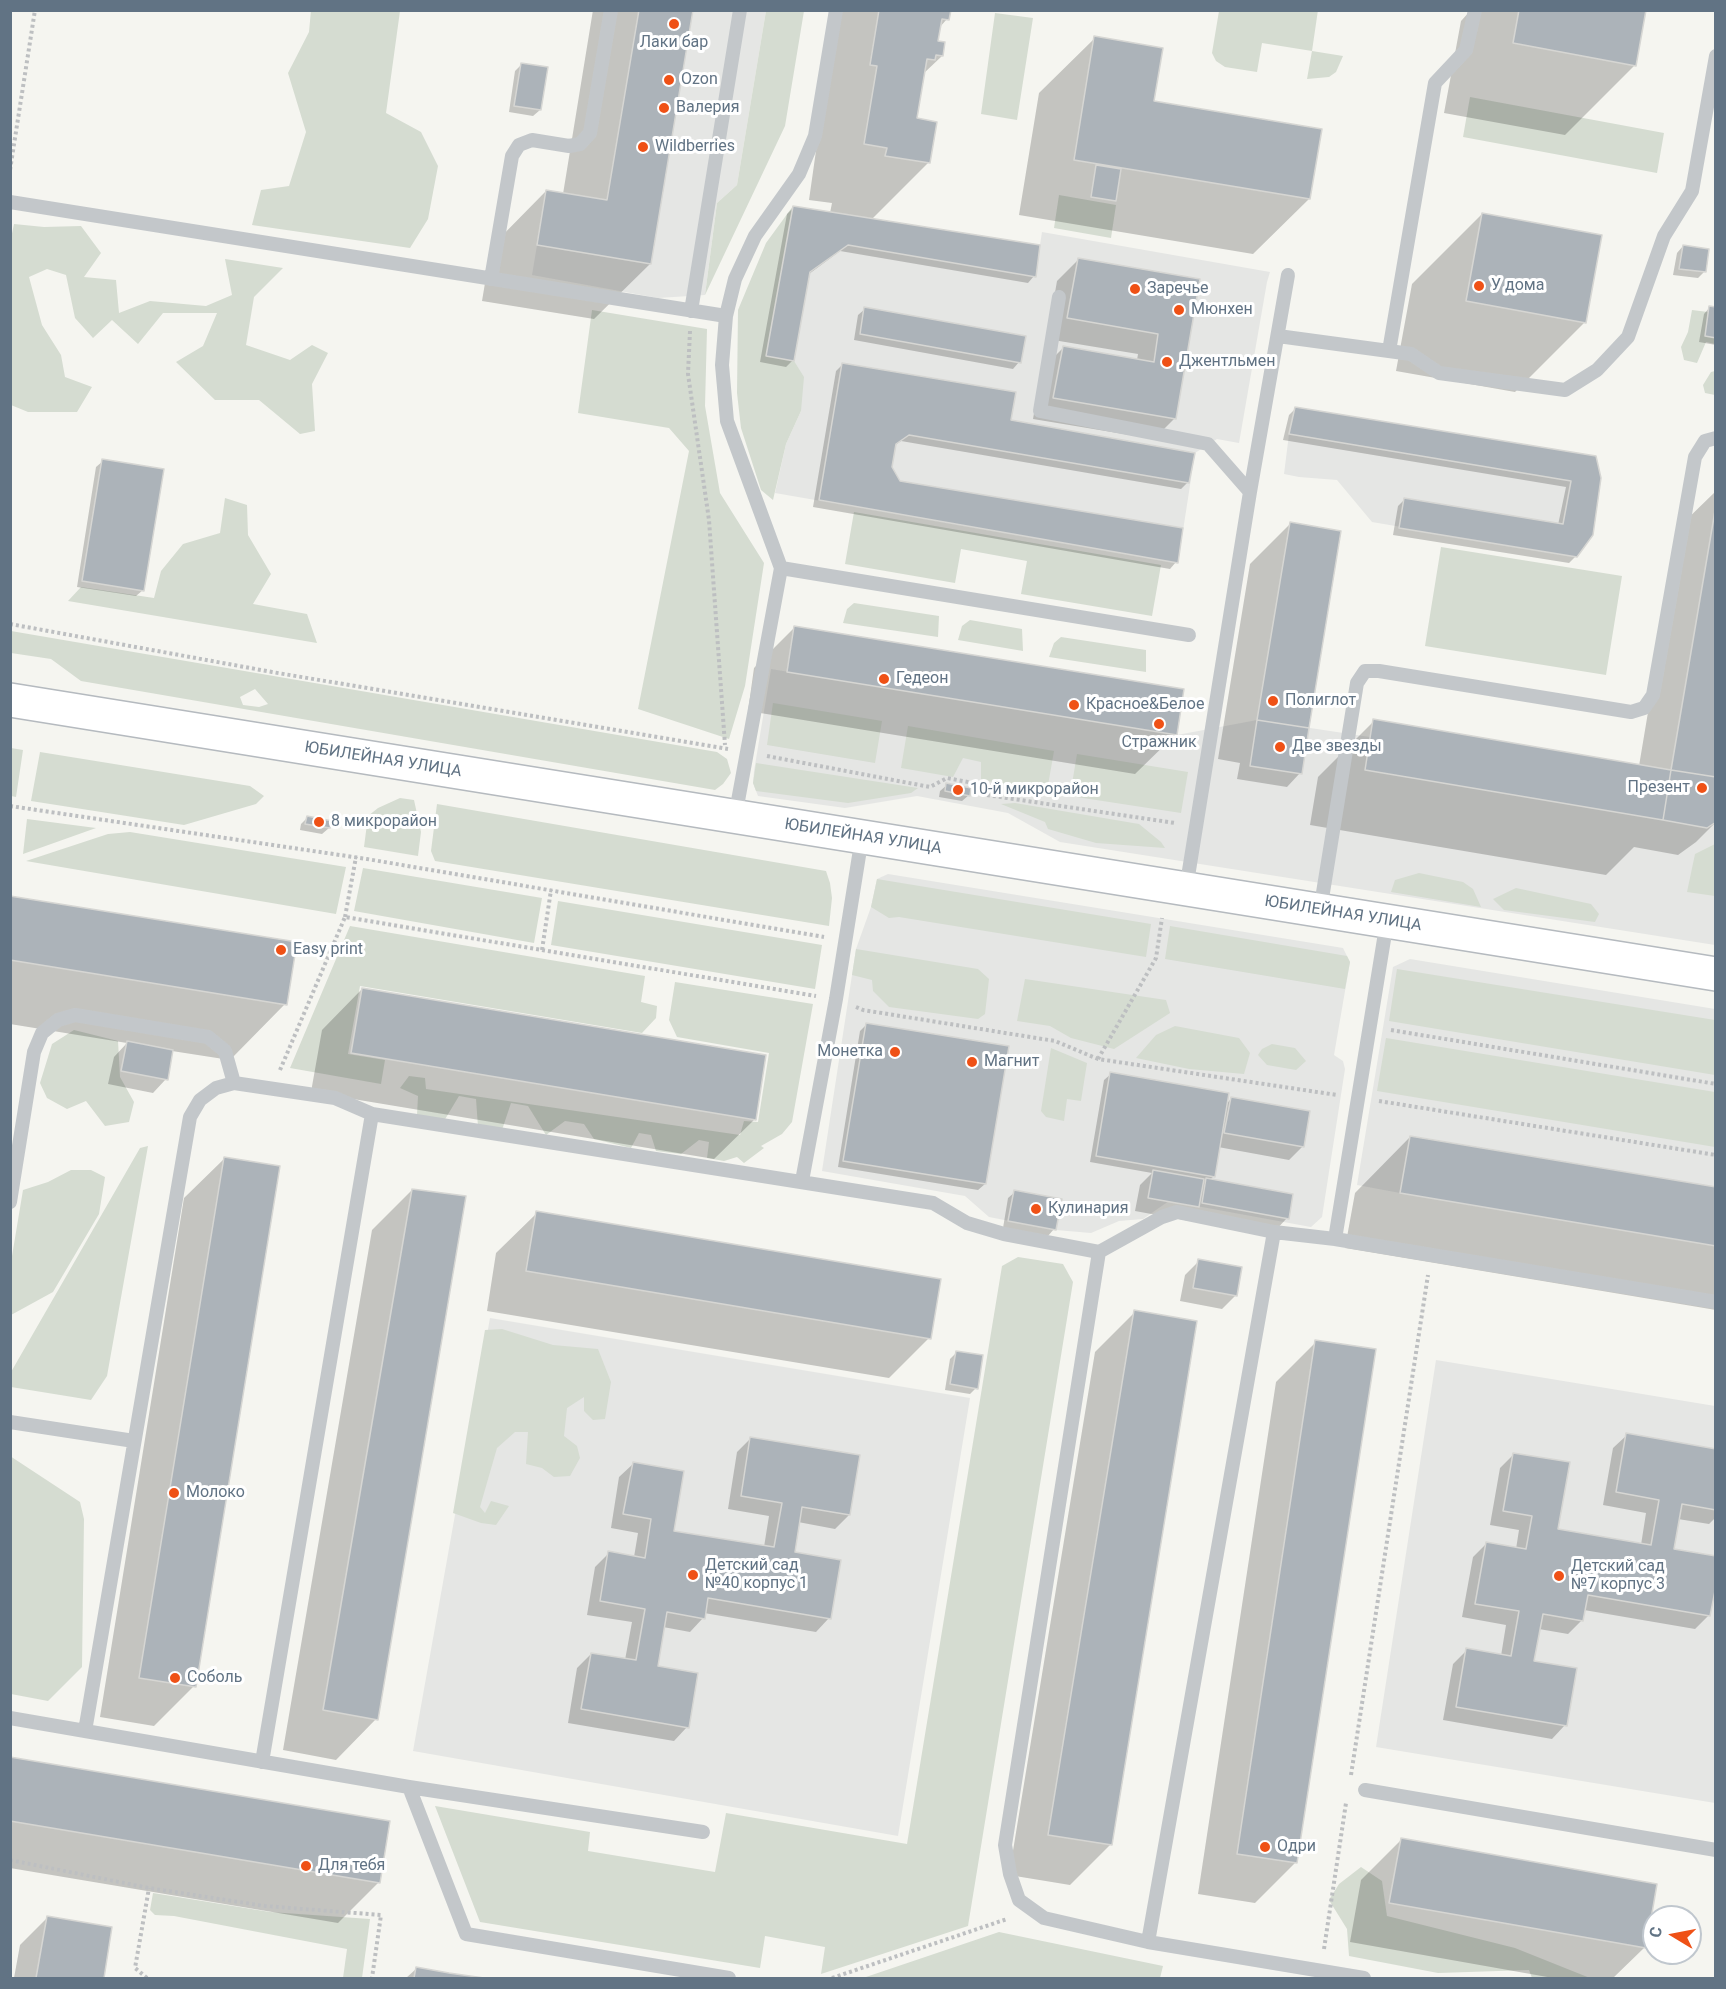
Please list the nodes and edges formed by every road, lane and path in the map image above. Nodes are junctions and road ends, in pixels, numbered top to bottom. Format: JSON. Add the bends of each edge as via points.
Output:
{"nodes":[{"id":1,"x":34,"y":10,"type":"edge"},
{"id":2,"x":611,"y":10,"type":"edge"},
{"id":3,"x":740,"y":10,"type":"edge"},
{"id":4,"x":836,"y":10,"type":"edge"},
{"id":5,"x":1475,"y":10,"type":"edge"},
{"id":6,"x":1716,"y":56,"type":"edge"},
{"id":7,"x":10,"y":170,"type":"edge"},
{"id":8,"x":10,"y":202,"type":"edge"},
{"id":9,"x":1288,"y":275,"type":"dead end"},
{"id":10,"x":491,"y":279,"type":"junction"},
{"id":11,"x":1059,"y":297,"type":"dead end"},
{"id":12,"x":691,"y":310,"type":"junction"},
{"id":13,"x":726,"y":316,"type":"junction"},
{"id":14,"x":1278,"y":336,"type":"junction"},
{"id":15,"x":1389,"y":351,"type":"junction"},
{"id":16,"x":1716,"y":438,"type":"edge"},
{"id":17,"x":1250,"y":492,"type":"junction"},
{"id":18,"x":781,"y":568,"type":"junction"},
{"id":19,"x":10,"y":624,"type":"edge"},
{"id":20,"x":1189,"y":635,"type":"dead end"},
{"id":21,"x":10,"y":700,"type":"edge"},
{"id":22,"x":725,"y":748,"type":"junction"},
{"id":23,"x":736,"y":750,"type":"dead end"},
{"id":24,"x":757,"y":754,"type":"dead end"},
{"id":25,"x":10,"y":806,"type":"edge"},
{"id":26,"x":735,"y":817,"type":"junction"},
{"id":27,"x":1178,"y":824,"type":"dead end"},
{"id":28,"x":862,"y":837,"type":"junction"},
{"id":29,"x":356,"y":857,"type":"junction"},
{"id":30,"x":1186,"y":889,"type":"junction"},
{"id":31,"x":551,"y":890,"type":"junction"},
{"id":32,"x":1320,"y":911,"type":"junction"},
{"id":33,"x":345,"y":917,"type":"junction"},
{"id":34,"x":1162,"y":918,"type":"dead end"},
{"id":35,"x":1387,"y":921,"type":"junction"},
{"id":36,"x":845,"y":940,"type":"junction"},
{"id":37,"x":542,"y":950,"type":"junction"},
{"id":38,"x":1716,"y":974,"type":"edge"},
{"id":39,"x":820,"y":996,"type":"dead end"},
{"id":40,"x":847,"y":1004,"type":"dead end"},
{"id":41,"x":1370,"y":1026,"type":"junction"},
{"id":42,"x":1098,"y":1059,"type":"junction"},
{"id":43,"x":234,"y":1083,"type":"junction"},
{"id":44,"x":1716,"y":1084,"type":"edge"},
{"id":45,"x":272,"y":1089,"type":"junction"},
{"id":46,"x":1340,"y":1096,"type":"dead end"},
{"id":47,"x":1374,"y":1101,"type":"dead end"},
{"id":48,"x":372,"y":1114,"type":"junction"},
{"id":49,"x":1716,"y":1155,"type":"edge"},
{"id":50,"x":802,"y":1181,"type":"junction"},
{"id":51,"x":10,"y":1202,"type":"edge"},
{"id":52,"x":1274,"y":1232,"type":"junction"},
{"id":53,"x":1335,"y":1239,"type":"junction"},
{"id":54,"x":1099,"y":1252,"type":"junction"},
{"id":55,"x":1431,"y":1255,"type":"junction"},
{"id":56,"x":1716,"y":1302,"type":"edge"},
{"id":57,"x":10,"y":1422,"type":"edge"},
{"id":58,"x":134,"y":1441,"type":"junction"},
{"id":59,"x":10,"y":1718,"type":"edge"},
{"id":60,"x":85,"y":1731,"type":"junction"},
{"id":61,"x":262,"y":1762,"type":"junction"},
{"id":62,"x":1350,"y":1777,"type":"dead end"},
{"id":63,"x":410,"y":1787,"type":"junction"},
{"id":64,"x":1365,"y":1790,"type":"dead end"},
{"id":65,"x":1347,"y":1800,"type":"dead end"},
{"id":66,"x":703,"y":1832,"type":"dead end"},
{"id":67,"x":1716,"y":1850,"type":"edge"},
{"id":68,"x":10,"y":1860,"type":"edge"},
{"id":69,"x":149,"y":1888,"type":"junction"},
{"id":70,"x":1033,"y":1910,"type":"junction"},
{"id":71,"x":1148,"y":1942,"type":"junction"},
{"id":72,"x":1320,"y":1971,"type":"junction"},
{"id":73,"x":147,"y":1978,"type":"edge"},
{"id":74,"x":372,"y":1978,"type":"edge"},
{"id":75,"x":729,"y":1978,"type":"edge"},
{"id":76,"x":832,"y":1978,"type":"edge"},
{"id":77,"x":1364,"y":1978,"type":"edge"}],
"edges":[{"from":1,"to":7,"type":"path"},
{"from":2,"to":10,"type":"lane","via":[[590,133],[580,144],[569,146],[532,140],[519,145],[512,156]]},
{"from":3,"to":12,"type":"lane"},
{"from":4,"to":13,"type":"lane","via":[[814,136],[799,174],[755,236],[735,279]]},
{"from":5,"to":15,"type":"lane","via":[[1466,50],[1435,83]]},
{"from":6,"to":15,"type":"lane","via":[[1692,191],[1664,236],[1628,337],[1597,370],[1565,390],[1439,373],[1411,354]]},
{"from":8,"to":10,"type":"lane"},
{"from":9,"to":14,"type":"lane"},
{"from":10,"to":12,"type":"lane"},
{"from":11,"to":17,"type":"lane","via":[[1040,411],[1208,444]]},
{"from":12,"to":13,"type":"lane"},
{"from":12,"to":22,"type":"path","via":[[688,374],[709,520]]},
{"from":13,"to":18,"type":"lane","via":[[722,365],[727,422]]},
{"from":14,"to":15,"type":"lane"},
{"from":14,"to":17,"type":"lane"},
{"from":16,"to":32,"type":"lane","via":[[1705,441],[1695,457],[1653,695],[1644,708],[1631,712],[1365,671],[1357,683]]},
{"from":17,"to":30,"type":"lane"},
{"from":18,"to":20,"type":"lane"},
{"from":18,"to":26,"type":"lane"},
{"from":19,"to":22,"type":"path"},
{"from":21,"to":26,"type":"main road","name":"ЮБИЛЕЙНАЯ УЛИЦА"},
{"from":22,"to":23,"type":"path"},
{"from":24,"to":27,"type":"path","via":[[930,787],[947,778],[978,784],[980,794]]},
{"from":25,"to":29,"type":"path"},
{"from":26,"to":28,"type":"main road","name":"ЮБИЛЕЙНАЯ УЛИЦА"},
{"from":28,"to":30,"type":"main road","name":"ЮБИЛЕЙНАЯ УЛИЦА"},
{"from":28,"to":36,"type":"lane"},
{"from":29,"to":31,"type":"path"},
{"from":29,"to":33,"type":"path"},
{"from":30,"to":32,"type":"main road","name":"ЮБИЛЕЙНАЯ УЛИЦА"},
{"from":31,"to":36,"type":"path"},
{"from":31,"to":37,"type":"path"},
{"from":32,"to":35,"type":"main road","name":"ЮБИЛЕЙНАЯ УЛИЦА"},
{"from":33,"to":37,"type":"path"},
{"from":33,"to":45,"type":"path"},
{"from":34,"to":42,"type":"path","via":[[1156,958]]},
{"from":35,"to":38,"type":"main road","name":"ЮБИЛЕЙНАЯ УЛИЦА"},
{"from":35,"to":41,"type":"lane"},
{"from":36,"to":50,"type":"lane"},
{"from":37,"to":39,"type":"path"},
{"from":40,"to":42,"type":"path","via":[[863,1010],[1055,1041]]},
{"from":41,"to":44,"type":"path"},
{"from":41,"to":53,"type":"lane"},
{"from":42,"to":46,"type":"path"},
{"from":43,"to":45,"type":"lane"},
{"from":43,"to":51,"type":"lane","via":[[225,1051],[208,1036],[75,1016],[58,1020],[42,1033],[34,1052]]},
{"from":43,"to":58,"type":"lane","via":[[216,1088],[200,1100],[189,1117]]},
{"from":45,"to":48,"type":"lane","via":[[335,1098]]},
{"from":47,"to":49,"type":"path"},
{"from":48,"to":50,"type":"lane"},
{"from":48,"to":61,"type":"lane"},
{"from":50,"to":54,"type":"lane","via":[[933,1203],[967,1223],[1004,1234]]},
{"from":52,"to":53,"type":"lane"},
{"from":52,"to":54,"type":"lane","via":[[1177,1212]]},
{"from":52,"to":71,"type":"lane"},
{"from":53,"to":55,"type":"lane"},
{"from":54,"to":70,"type":"lane","via":[[1005,1845],[1019,1900]]},
{"from":55,"to":56,"type":"lane"},
{"from":55,"to":62,"type":"path"},
{"from":57,"to":58,"type":"lane"},
{"from":58,"to":60,"type":"lane"},
{"from":59,"to":60,"type":"lane"},
{"from":60,"to":61,"type":"lane"},
{"from":61,"to":63,"type":"lane"},
{"from":63,"to":66,"type":"lane"},
{"from":63,"to":75,"type":"lane","via":[[466,1934]]},
{"from":64,"to":67,"type":"lane"},
{"from":65,"to":72,"type":"path"},
{"from":68,"to":69,"type":"path"},
{"from":69,"to":73,"type":"path","via":[[135,1968]]},
{"from":69,"to":74,"type":"path","via":[[265,1906],[381,1915]]},
{"from":70,"to":71,"type":"lane","via":[[1044,1918]]},
{"from":70,"to":76,"type":"path"},
{"from":71,"to":72,"type":"lane"},
{"from":72,"to":77,"type":"lane"}]}
